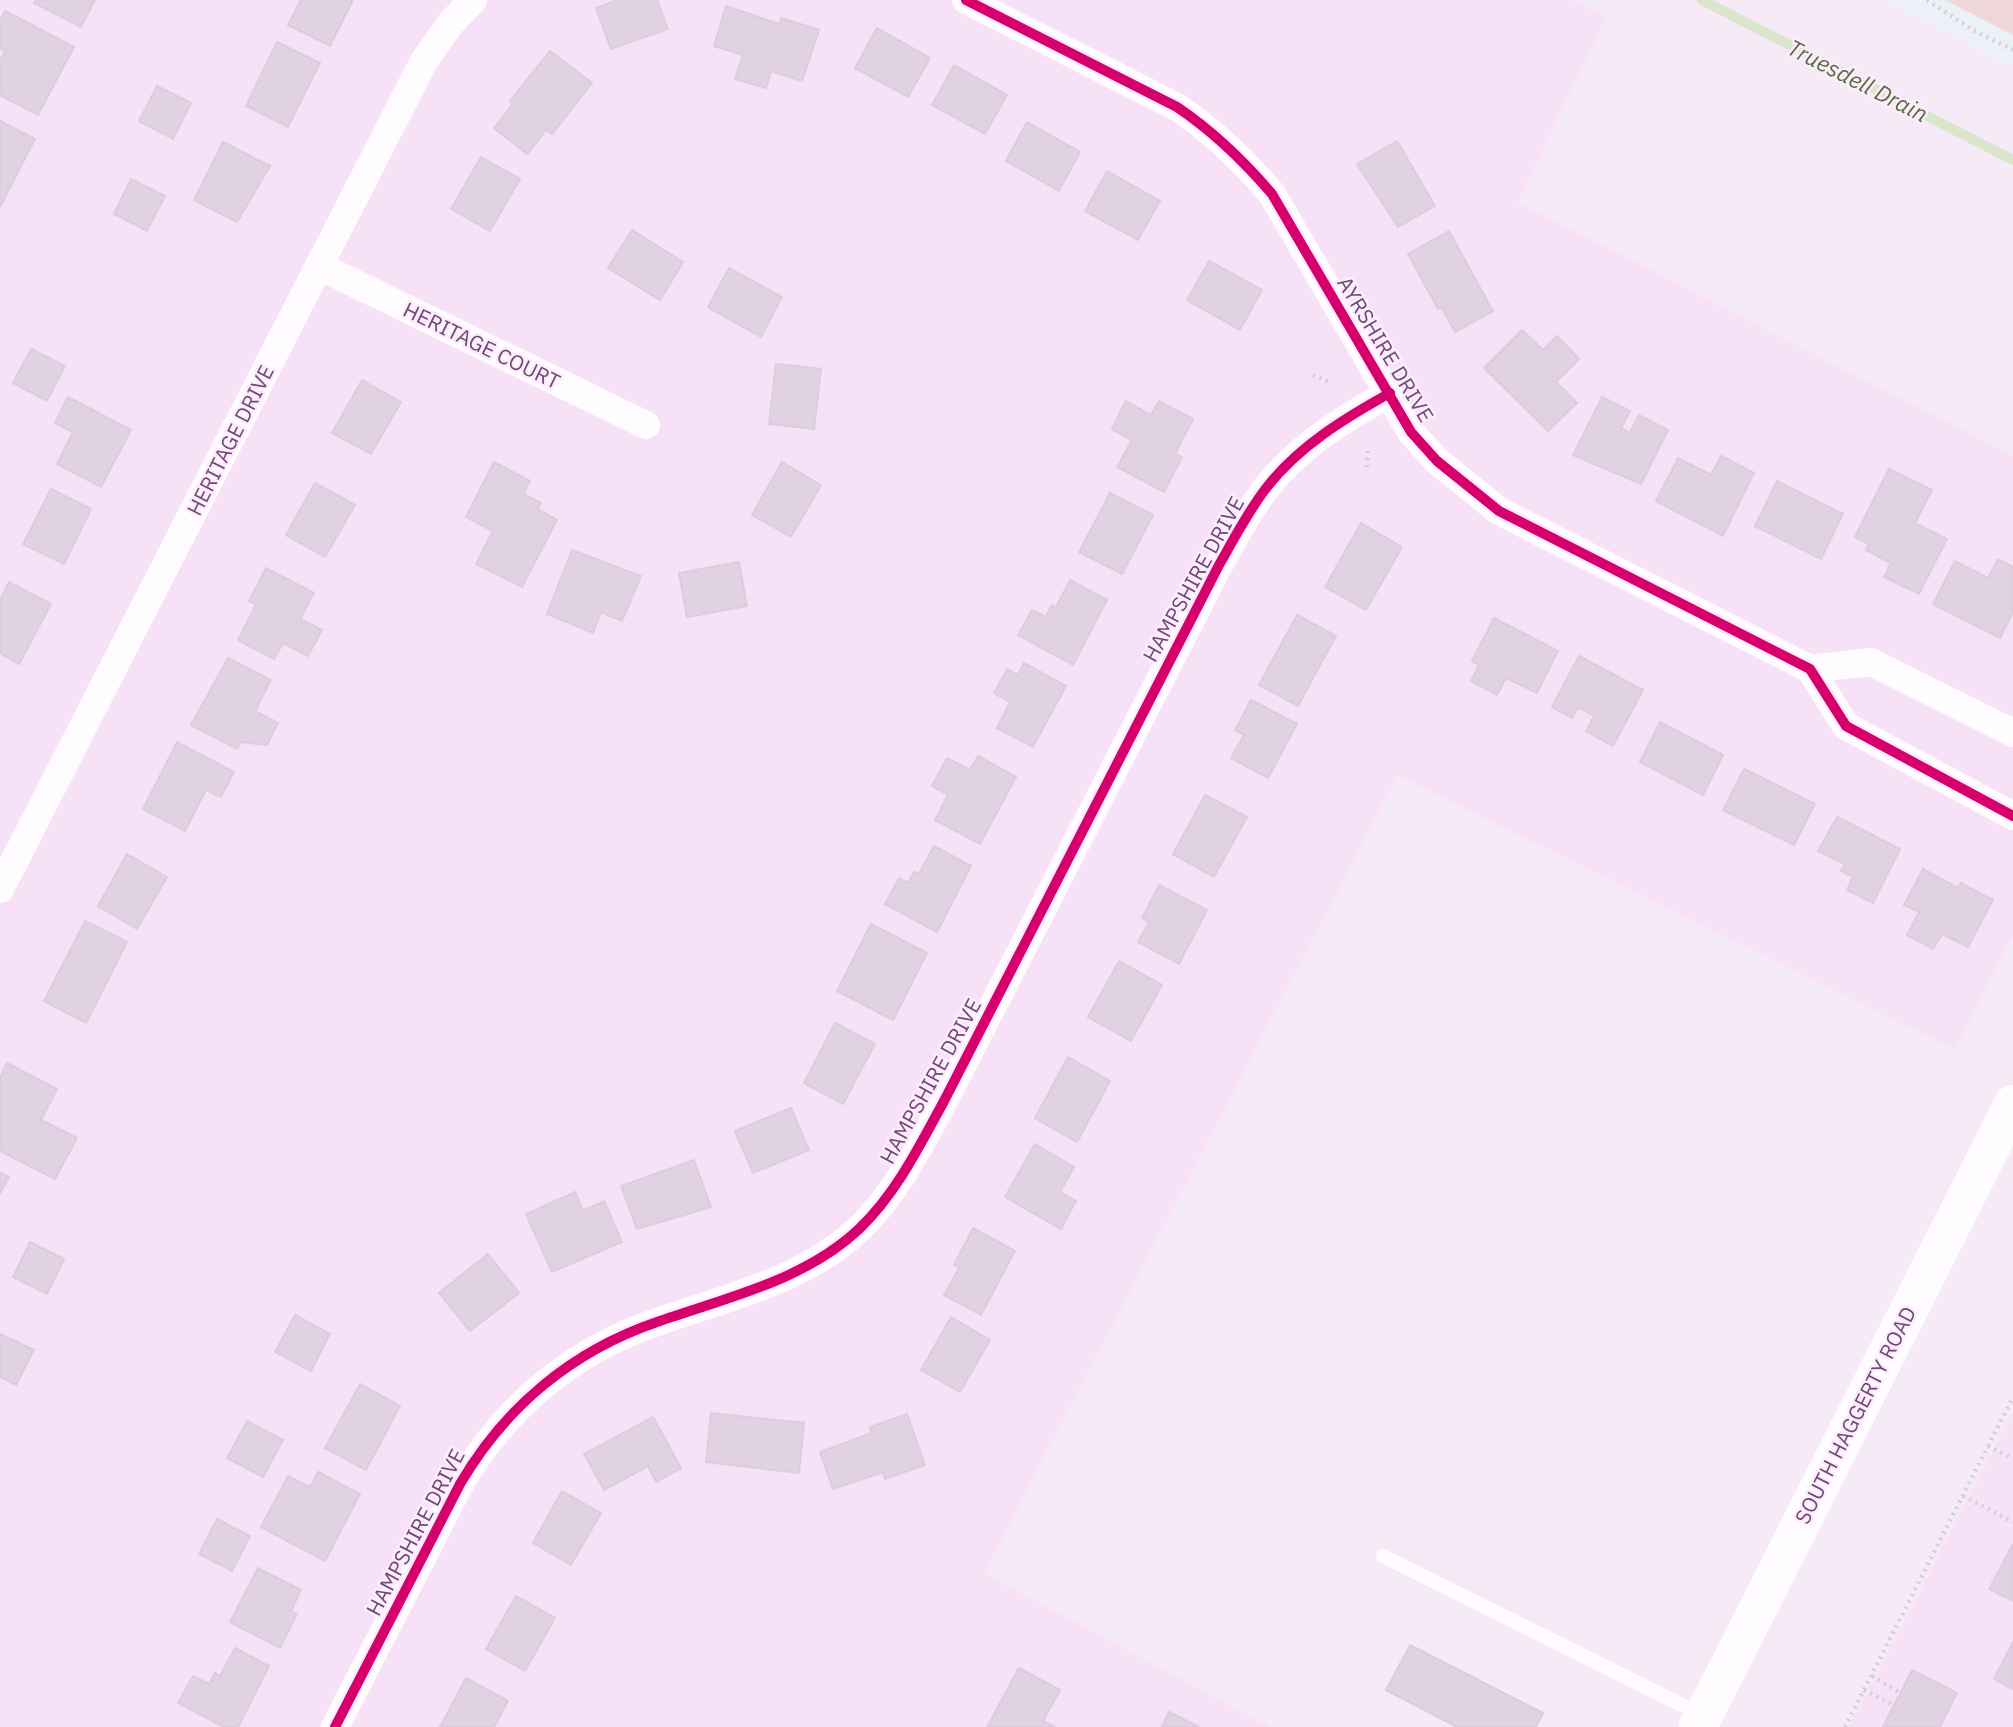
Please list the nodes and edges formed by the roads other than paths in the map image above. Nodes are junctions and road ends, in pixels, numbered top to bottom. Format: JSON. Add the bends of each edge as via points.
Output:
{"nodes":[{"id":1,"x":473,"y":0,"type":"edge"},
{"id":2,"x":966,"y":0,"type":"edge"},
{"id":3,"x":319,"y":266,"type":"junction"},
{"id":4,"x":1390,"y":393,"type":"junction"},
{"id":5,"x":646,"y":425,"type":"dead end"},
{"id":6,"x":1810,"y":669,"type":"junction"},
{"id":7,"x":2013,"y":733,"type":"edge"},
{"id":8,"x":2013,"y":816,"type":"edge"},
{"id":9,"x":0,"y":889,"type":"edge"},
{"id":10,"x":2013,"y":1104,"type":"edge"},
{"id":11,"x":1382,"y":1556,"type":"dead end"},
{"id":12,"x":1701,"y":1721,"type":"edge"},
{"id":13,"x":335,"y":1727,"type":"edge"}],
"edges":[{"from":1,"to":3,"type":"street","name":"HERITAGE DRIVE","via":[[424,61]]},
{"from":2,"to":4,"type":"street","name":"AYRSHIRE DRIVE","via":[[1177,107],[1242,159],[1272,194]]},
{"from":3,"to":5,"type":"street","name":"HERITAGE COURT"},
{"from":3,"to":9,"type":"street","name":"HERITAGE DRIVE"},
{"from":4,"to":6,"type":"street","name":"AYRSHIRE DRIVE","via":[[1411,432],[1437,461],[1499,510]]},
{"from":4,"to":13,"type":"street","name":"HAMPSHIRE DRIVE","via":[[1345,418],[1304,449],[1247,516],[944,1101],[887,1195],[860,1229],[810,1262],[755,1290],[624,1335],[569,1365],[514,1410],[460,1484]]},
{"from":6,"to":7,"type":"street","via":[[1871,662]]},
{"from":6,"to":8,"type":"street","via":[[1846,726]]},
{"from":10,"to":12,"type":"main road","name":"SOUTH HAGGERTY ROAD"},
{"from":11,"to":12,"type":"lane"}]}
